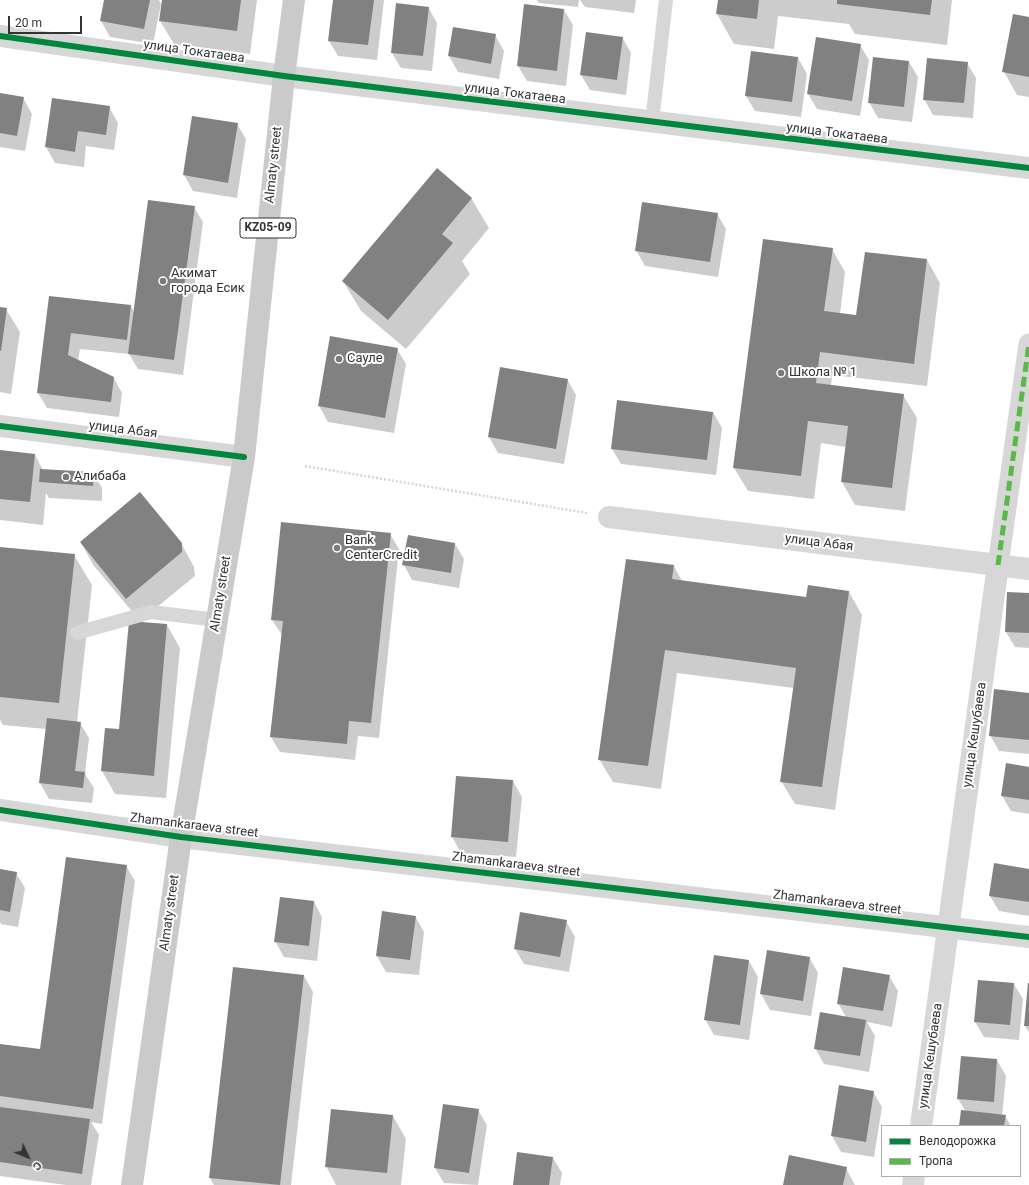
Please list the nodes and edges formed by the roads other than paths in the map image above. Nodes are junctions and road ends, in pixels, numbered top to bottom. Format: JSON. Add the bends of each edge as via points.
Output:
{"nodes":[{"id":1,"x":294,"y":0,"type":"edge"},
{"id":2,"x":666,"y":0,"type":"edge"},
{"id":3,"x":0,"y":36,"type":"edge"},
{"id":4,"x":284,"y":76,"type":"junction"},
{"id":5,"x":652,"y":122,"type":"junction"},
{"id":6,"x":1029,"y":168,"type":"edge"},
{"id":7,"x":1029,"y":344,"type":"edge"},
{"id":8,"x":0,"y":426,"type":"edge"},
{"id":9,"x":244,"y":457,"type":"junction"},
{"id":10,"x":609,"y":517,"type":"road end"},
{"id":11,"x":998,"y":565,"type":"junction"},
{"id":12,"x":1029,"y":569,"type":"edge"},
{"id":13,"x":217,"y":620,"type":"junction"},
{"id":14,"x":77,"y":634,"type":"dead end"},
{"id":15,"x":0,"y":810,"type":"edge"},
{"id":16,"x":181,"y":836,"type":"junction"},
{"id":17,"x":950,"y":927,"type":"junction"},
{"id":18,"x":1029,"y":937,"type":"edge"},
{"id":19,"x":921,"y":1125,"type":"edge"},
{"id":20,"x":132,"y":1185,"type":"edge"}],
"edges":[{"from":1,"to":4,"type":"main road","name":"Almaty street","number":"KZ05-09"},
{"from":2,"to":5,"type":"lane"},
{"from":3,"to":4,"type":"street","name":"улица Токатаева"},
{"from":4,"to":5,"type":"street","name":"улица Токатаева"},
{"from":4,"to":9,"type":"main road","name":"Almaty street","number":"KZ05-09"},
{"from":5,"to":6,"type":"street","name":"улица Токатаева"},
{"from":7,"to":11,"type":"street","name":"улица Кешубаева"},
{"from":8,"to":9,"type":"street","name":"улица Абая"},
{"from":9,"to":13,"type":"main road","name":"Almaty street","number":"KZ05-09"},
{"from":10,"to":11,"type":"street","name":"улица Абая"},
{"from":11,"to":12,"type":"street","name":"улица Абая"},
{"from":11,"to":17,"type":"street","name":"улица Кешубаева"},
{"from":13,"to":14,"type":"lane","via":[[151,612]]},
{"from":13,"to":16,"type":"main road","name":"Almaty street","number":"KZ05-09"},
{"from":15,"to":16,"type":"street","name":"Zhamankaraeva street"},
{"from":16,"to":17,"type":"street","name":"Zhamankaraeva street"},
{"from":16,"to":20,"type":"main road","name":"Almaty street","number":"KZ05-09"},
{"from":17,"to":18,"type":"street","name":"Zhamankaraeva street"},
{"from":17,"to":19,"type":"street","name":"улица Кешубаева"}]}
